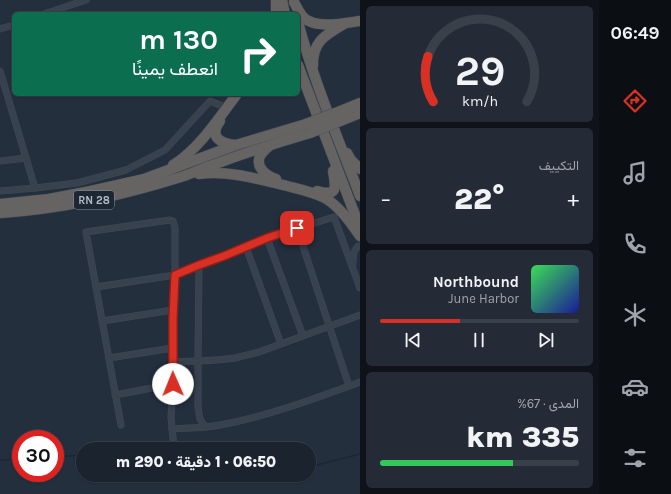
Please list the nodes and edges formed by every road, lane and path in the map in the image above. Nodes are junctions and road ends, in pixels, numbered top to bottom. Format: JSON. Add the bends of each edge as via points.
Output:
{"nodes":[{"id":1,"x":86,"y":0,"type":"edge"},
{"id":2,"x":276,"y":0,"type":"edge"},
{"id":3,"x":282,"y":0,"type":"edge"},
{"id":4,"x":294,"y":1,"type":"edge"},
{"id":5,"x":50,"y":12,"type":"edge"},
{"id":6,"x":276,"y":12,"type":"edge"},
{"id":7,"x":285,"y":12,"type":"edge"},
{"id":8,"x":296,"y":12,"type":"edge"},
{"id":9,"x":300,"y":12,"type":"edge"},
{"id":10,"x":300,"y":13,"type":"edge"},
{"id":11,"x":360,"y":21,"type":"edge"},
{"id":12,"x":347,"y":23,"type":"junction"},
{"id":13,"x":12,"y":26,"type":"edge"},
{"id":14,"x":0,"y":29,"type":"edge"},
{"id":15,"x":300,"y":29,"type":"edge"},
{"id":16,"x":300,"y":70,"type":"edge"},
{"id":17,"x":0,"y":71,"type":"edge"},
{"id":18,"x":313,"y":74,"type":"junction"},
{"id":19,"x":300,"y":77,"type":"edge"},
{"id":20,"x":308,"y":91,"type":"junction"},
{"id":21,"x":235,"y":96,"type":"edge"},
{"id":22,"x":238,"y":96,"type":"edge"},
{"id":23,"x":360,"y":103,"type":"edge"},
{"id":24,"x":227,"y":107,"type":"junction"},
{"id":25,"x":360,"y":113,"type":"edge"},
{"id":26,"x":340,"y":116,"type":"junction"},
{"id":27,"x":308,"y":128,"type":"junction"},
{"id":28,"x":337,"y":136,"type":"junction"},
{"id":29,"x":326,"y":138,"type":"junction"},
{"id":30,"x":236,"y":145,"type":"junction"},
{"id":31,"x":270,"y":145,"type":"junction"},
{"id":32,"x":26,"y":158,"type":"junction"},
{"id":33,"x":0,"y":161,"type":"edge"},
{"id":34,"x":360,"y":169,"type":"edge"},
{"id":35,"x":159,"y":174,"type":"junction"},
{"id":36,"x":185,"y":176,"type":"junction"},
{"id":37,"x":35,"y":188,"type":"junction"},
{"id":38,"x":0,"y":191,"type":"edge"},
{"id":39,"x":360,"y":196,"type":"edge"},
{"id":40,"x":0,"y":204,"type":"edge"},
{"id":41,"x":0,"y":213,"type":"edge"},
{"id":42,"x":297,"y":228,"type":"junction"},
{"id":43,"x":360,"y":228,"type":"edge"},
{"id":44,"x":360,"y":236,"type":"edge"},
{"id":45,"x":267,"y":238,"type":"junction"},
{"id":46,"x":360,"y":246,"type":"edge"},
{"id":47,"x":246,"y":247,"type":"junction"},
{"id":48,"x":199,"y":265,"type":"junction"},
{"id":49,"x":353,"y":267,"type":"junction"},
{"id":50,"x":175,"y":275,"type":"junction"},
{"id":51,"x":96,"y":287,"type":"junction"},
{"id":52,"x":360,"y":288,"type":"edge"},
{"id":53,"x":173,"y":310,"type":"junction"},
{"id":54,"x":360,"y":316,"type":"edge"},
{"id":55,"x":102,"y":321,"type":"junction"},
{"id":56,"x":330,"y":326,"type":"junction"},
{"id":57,"x":302,"y":336,"type":"junction"},
{"id":58,"x":281,"y":344,"type":"junction"},
{"id":59,"x":172,"y":348,"type":"junction"},
{"id":60,"x":109,"y":358,"type":"junction"},
{"id":61,"x":198,"y":360,"type":"junction"},
{"id":62,"x":172,"y":362,"type":"junction"},
{"id":63,"x":360,"y":382,"type":"edge"},
{"id":64,"x":173,"y":384,"type":"junction"},
{"id":65,"x":349,"y":386,"type":"junction"},
{"id":66,"x":115,"y":395,"type":"junction"},
{"id":67,"x":121,"y":425,"type":"dead end"},
{"id":68,"x":205,"y":427,"type":"junction"},
{"id":69,"x":172,"y":430,"type":"junction"},
{"id":70,"x":173,"y":442,"type":"edge"}],
"edges":[{"from":1,"to":5,"type":"street"},
{"from":2,"to":6,"type":"highway"},
{"from":3,"to":7,"type":"highway"},
{"from":4,"to":8,"type":"highway"},
{"from":4,"to":9,"type":"highway"},
{"from":10,"to":12,"type":"highway","via":[[311,23]]},
{"from":11,"to":12,"type":"highway"},
{"from":12,"to":18,"type":"highway","via":[[320,40],[313,54]]},
{"from":13,"to":14,"type":"street"},
{"from":15,"to":18,"type":"highway"},
{"from":16,"to":20,"type":"highway"},
{"from":17,"to":32,"type":"street"},
{"from":18,"to":28,"type":"highway"},
{"from":19,"to":20,"type":"highway"},
{"from":20,"to":29,"type":"highway"},
{"from":21,"to":24,"type":"highway"},
{"from":22,"to":30,"type":"highway","via":[[215,128],[218,139],[229,145]]},
{"from":23,"to":26,"type":"highway"},
{"from":24,"to":35,"type":"highway","via":[[180,161]]},
{"from":24,"to":37,"type":"street","via":[[210,101],[164,150],[126,170],[77,183]]},
{"from":25,"to":26,"type":"highway","number":"RN 28"},
{"from":26,"to":27,"type":"highway","number":"RN 28","bridge":true},
{"from":27,"to":30,"type":"highway"},
{"from":27,"to":31,"type":"highway","number":"RN 28"},
{"from":28,"to":34,"type":"highway","via":[[351,160]]},
{"from":28,"to":39,"type":"highway"},
{"from":29,"to":31,"type":"highway","via":[[335,186],[328,194],[292,185],[265,174],[259,161]]},
{"from":29,"to":43,"type":"highway"},
{"from":30,"to":35,"type":"highway"},
{"from":31,"to":36,"type":"highway","number":"RN 28"},
{"from":32,"to":33,"type":"street"},
{"from":32,"to":37,"type":"street"},
{"from":35,"to":40,"type":"highway","number":"RN 28","via":[[49,199]]},
{"from":36,"to":41,"type":"highway","number":"RN 28","via":[[90,201]]},
{"from":36,"to":44,"type":"highway","via":[[208,173],[235,175],[313,193],[334,204]]},
{"from":37,"to":38,"type":"street"},
{"from":42,"to":45,"type":"street"},
{"from":42,"to":49,"type":"street","via":[[334,218]]},
{"from":42,"to":56,"type":"street"},
{"from":45,"to":47,"type":"street"},
{"from":45,"to":57,"type":"street"},
{"from":46,"to":49,"type":"street","via":[[353,254]]},
{"from":47,"to":48,"type":"street"},
{"from":47,"to":58,"type":"street"},
{"from":48,"to":50,"type":"street"},
{"from":48,"to":61,"type":"street"},
{"from":49,"to":52,"type":"street"},
{"from":50,"to":51,"type":"street"},
{"from":50,"to":51,"type":"street","via":[[175,227],[170,220],[86,232]]},
{"from":50,"to":53,"type":"street"},
{"from":51,"to":55,"type":"street"},
{"from":53,"to":55,"type":"street"},
{"from":53,"to":59,"type":"street"},
{"from":54,"to":56,"type":"street"},
{"from":55,"to":60,"type":"street"},
{"from":56,"to":57,"type":"street"},
{"from":56,"to":65,"type":"street"},
{"from":57,"to":58,"type":"street"},
{"from":58,"to":61,"type":"street","via":[[234,358]]},
{"from":59,"to":60,"type":"street"},
{"from":59,"to":62,"type":"street"},
{"from":60,"to":66,"type":"street"},
{"from":61,"to":62,"type":"street"},
{"from":61,"to":68,"type":"street","via":[[198,407],[200,419]]},
{"from":62,"to":64,"type":"street"},
{"from":63,"to":65,"type":"street"},
{"from":64,"to":66,"type":"street"},
{"from":64,"to":69,"type":"street"},
{"from":65,"to":68,"type":"street","via":[[258,417]]},
{"from":66,"to":67,"type":"street"},
{"from":68,"to":69,"type":"street"},
{"from":69,"to":70,"type":"street"}]}
